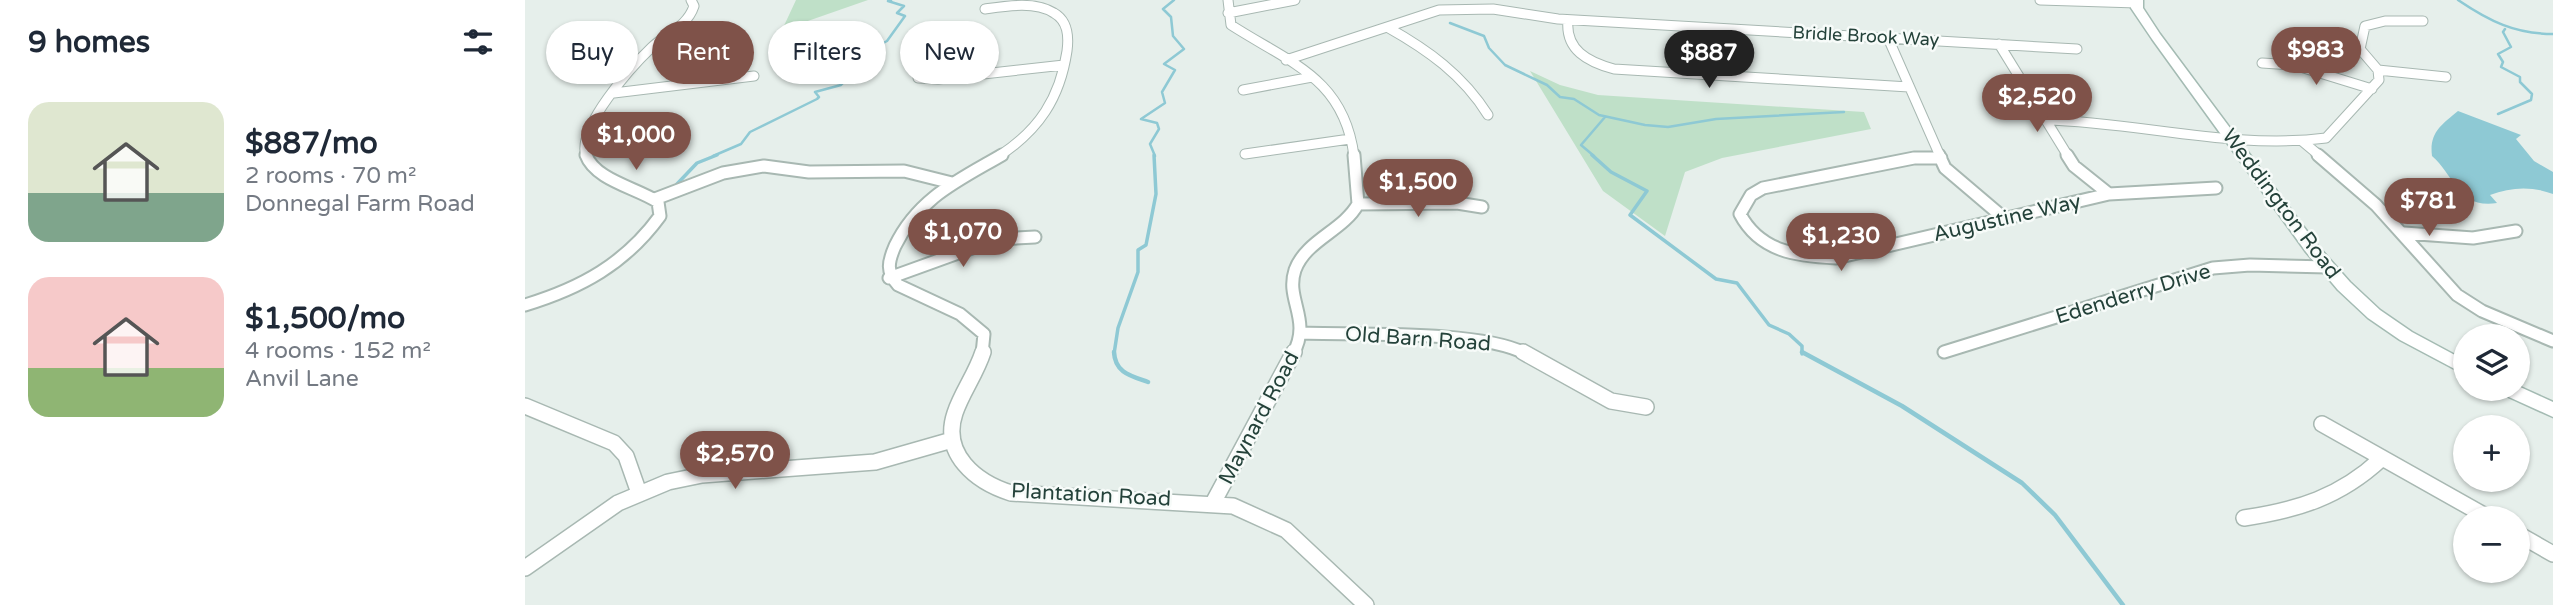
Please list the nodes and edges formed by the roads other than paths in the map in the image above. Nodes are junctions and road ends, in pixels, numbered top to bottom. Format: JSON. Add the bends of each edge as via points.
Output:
{"nodes":[{"id":1,"x":691,"y":0,"type":"edge"},
{"id":2,"x":1295,"y":0,"type":"edge"},
{"id":3,"x":1432,"y":0,"type":"edge"},
{"id":4,"x":2039,"y":0,"type":"edge"},
{"id":5,"x":2137,"y":2,"type":"edge"},
{"id":6,"x":1228,"y":6,"type":"edge"},
{"id":7,"x":985,"y":9,"type":"dead end"},
{"id":8,"x":1439,"y":10,"type":"junction"},
{"id":9,"x":1568,"y":20,"type":"junction"},
{"id":10,"x":2423,"y":21,"type":"dead end"},
{"id":11,"x":1387,"y":26,"type":"junction"},
{"id":12,"x":1888,"y":38,"type":"junction"},
{"id":13,"x":1999,"y":44,"type":"junction"},
{"id":14,"x":2077,"y":49,"type":"dead end"},
{"id":15,"x":1286,"y":60,"type":"junction"},
{"id":16,"x":2262,"y":63,"type":"dead end"},
{"id":17,"x":1064,"y":65,"type":"junction"},
{"id":18,"x":2378,"y":69,"type":"junction"},
{"id":19,"x":999,"y":72,"type":"edge"},
{"id":20,"x":1312,"y":77,"type":"junction"},
{"id":21,"x":2446,"y":77,"type":"dead end"},
{"id":22,"x":688,"y":84,"type":"edge"},
{"id":23,"x":1909,"y":87,"type":"junction"},
{"id":24,"x":2372,"y":89,"type":"junction"},
{"id":25,"x":1243,"y":90,"type":"dead end"},
{"id":26,"x":614,"y":93,"type":"junction"},
{"id":27,"x":1488,"y":116,"type":"dead end"},
{"id":28,"x":2046,"y":120,"type":"junction"},
{"id":29,"x":2230,"y":137,"type":"junction"},
{"id":30,"x":1350,"y":139,"type":"junction"},
{"id":31,"x":2302,"y":141,"type":"junction"},
{"id":32,"x":1245,"y":154,"type":"dead end"},
{"id":33,"x":1941,"y":158,"type":"junction"},
{"id":34,"x":952,"y":183,"type":"junction"},
{"id":35,"x":2216,"y":188,"type":"dead end"},
{"id":36,"x":2109,"y":194,"type":"junction"},
{"id":37,"x":655,"y":199,"type":"junction"},
{"id":38,"x":1359,"y":204,"type":"junction"},
{"id":39,"x":1482,"y":207,"type":"dead end"},
{"id":40,"x":2005,"y":219,"type":"junction"},
{"id":41,"x":2516,"y":231,"type":"dead end"},
{"id":42,"x":2403,"y":233,"type":"junction"},
{"id":43,"x":1035,"y":237,"type":"dead end"},
{"id":44,"x":2327,"y":267,"type":"junction"},
{"id":45,"x":889,"y":278,"type":"junction"},
{"id":46,"x":525,"y":305,"type":"edge"},
{"id":47,"x":1302,"y":332,"type":"junction"},
{"id":48,"x":2553,"y":341,"type":"edge"},
{"id":49,"x":1944,"y":352,"type":"dead end"},
{"id":50,"x":2453,"y":362,"type":"edge"},
{"id":51,"x":2530,"y":399,"type":"edge"},
{"id":52,"x":525,"y":406,"type":"edge"},
{"id":53,"x":1646,"y":407,"type":"dead end"},
{"id":54,"x":2553,"y":410,"type":"edge"},
{"id":55,"x":2322,"y":424,"type":"dead end"},
{"id":56,"x":951,"y":440,"type":"junction"},
{"id":57,"x":2381,"y":458,"type":"junction"},
{"id":58,"x":639,"y":493,"type":"junction"},
{"id":59,"x":1213,"y":503,"type":"junction"},
{"id":60,"x":2467,"y":506,"type":"edge"},
{"id":61,"x":2244,"y":518,"type":"dead end"},
{"id":62,"x":2530,"y":541,"type":"edge"},
{"id":63,"x":2553,"y":554,"type":"edge"},
{"id":64,"x":525,"y":568,"type":"edge"},
{"id":65,"x":1366,"y":605,"type":"edge"}],
"edges":[{"from":1,"to":26,"type":"street","via":[[691,16],[652,47]]},
{"from":2,"to":6,"type":"street"},
{"from":3,"to":8,"type":"street"},
{"from":4,"to":5,"type":"street"},
{"from":5,"to":29,"type":"main road","name":"Weddington Road","via":[[2156,36]]},
{"from":6,"to":15,"type":"street","via":[[1231,25]]},
{"from":7,"to":17,"type":"street","via":[[1031,4],[1058,10],[1068,36]]},
{"from":8,"to":9,"type":"street","name":"Bridle Brook Way","via":[[1493,9]]},
{"from":8,"to":11,"type":"street","name":"Bridle Brook Way"},
{"from":9,"to":12,"type":"street","name":"Bridle Brook Way"},
{"from":9,"to":23,"type":"street","via":[[1567,36],[1579,55],[1614,69]]},
{"from":10,"to":18,"type":"street","via":[[2379,21],[2365,26],[2360,49]]},
{"from":11,"to":15,"type":"street","name":"Bridle Brook Way"},
{"from":11,"to":27,"type":"street","via":[[1433,53],[1472,89]]},
{"from":12,"to":13,"type":"street","name":"Bridle Brook Way"},
{"from":12,"to":23,"type":"street"},
{"from":13,"to":14,"type":"street","name":"Bridle Brook Way"},
{"from":13,"to":28,"type":"street"},
{"from":15,"to":20,"type":"street"},
{"from":16,"to":24,"type":"street","via":[[2286,63]]},
{"from":17,"to":19,"type":"street"},
{"from":17,"to":34,"type":"street","via":[[1058,97],[1027,137],[1008,153]]},
{"from":18,"to":21,"type":"street"},
{"from":18,"to":24,"type":"street","via":[[2379,80]]},
{"from":20,"to":25,"type":"street"},
{"from":20,"to":30,"type":"street","via":[[1339,104]]},
{"from":22,"to":26,"type":"street"},
{"from":23,"to":33,"type":"street"},
{"from":24,"to":31,"type":"street","via":[[2331,136]]},
{"from":26,"to":37,"type":"street","via":[[586,132],[584,157]]},
{"from":28,"to":29,"type":"street"},
{"from":28,"to":36,"type":"street","via":[[2074,166]]},
{"from":29,"to":31,"type":"street"},
{"from":29,"to":44,"type":"main road","name":"Weddington Road"},
{"from":30,"to":32,"type":"street"},
{"from":30,"to":38,"type":"street"},
{"from":31,"to":42,"type":"street"},
{"from":33,"to":40,"type":"street","via":[[1954,177]]},
{"from":33,"to":40,"type":"street","name":"Augustine Way","via":[[1914,158],[1763,188],[1751,195],[1740,214],[1753,235],[1770,247],[1824,258]]},
{"from":34,"to":37,"type":"street","via":[[904,171],[809,172],[764,166],[723,173]]},
{"from":34,"to":45,"type":"street","via":[[916,213],[890,258]]},
{"from":35,"to":36,"type":"street","name":"Augustine Way"},
{"from":36,"to":40,"type":"street","name":"Augustine Way"},
{"from":37,"to":46,"type":"street","via":[[660,216],[616,265],[573,290]]},
{"from":38,"to":39,"type":"street"},
{"from":38,"to":47,"type":"street","name":"Maynard Road","via":[[1303,256],[1295,271],[1294,293]]},
{"from":41,"to":42,"type":"street","via":[[2473,238]]},
{"from":42,"to":48,"type":"street","via":[[2465,301]]},
{"from":43,"to":45,"type":"street","via":[[997,239]]},
{"from":44,"to":49,"type":"street","name":"Edenderry Drive","via":[[2213,268]]},
{"from":44,"to":50,"type":"main road","name":"Weddington Road","via":[[2374,314]]},
{"from":45,"to":56,"type":"street","via":[[899,288],[966,317],[983,334],[984,354],[957,405]]},
{"from":47,"to":53,"type":"street","name":"Old Barn Road","via":[[1499,344],[1611,401]]},
{"from":47,"to":59,"type":"street","name":"Maynard Road"},
{"from":51,"to":54,"type":"main road"},
{"from":52,"to":58,"type":"street","via":[[614,443],[626,456]]},
{"from":55,"to":57,"type":"street"},
{"from":56,"to":58,"type":"street","via":[[875,462],[702,475]]},
{"from":56,"to":59,"type":"street","name":"Plantation Road","via":[[968,470],[1011,493]]},
{"from":57,"to":60,"type":"street"},
{"from":57,"to":61,"type":"street","via":[[2333,498],[2287,512]]},
{"from":58,"to":64,"type":"street"},
{"from":59,"to":65,"type":"street","name":"Plantation Road","via":[[1255,513],[1286,530]]},
{"from":62,"to":63,"type":"street"}]}
